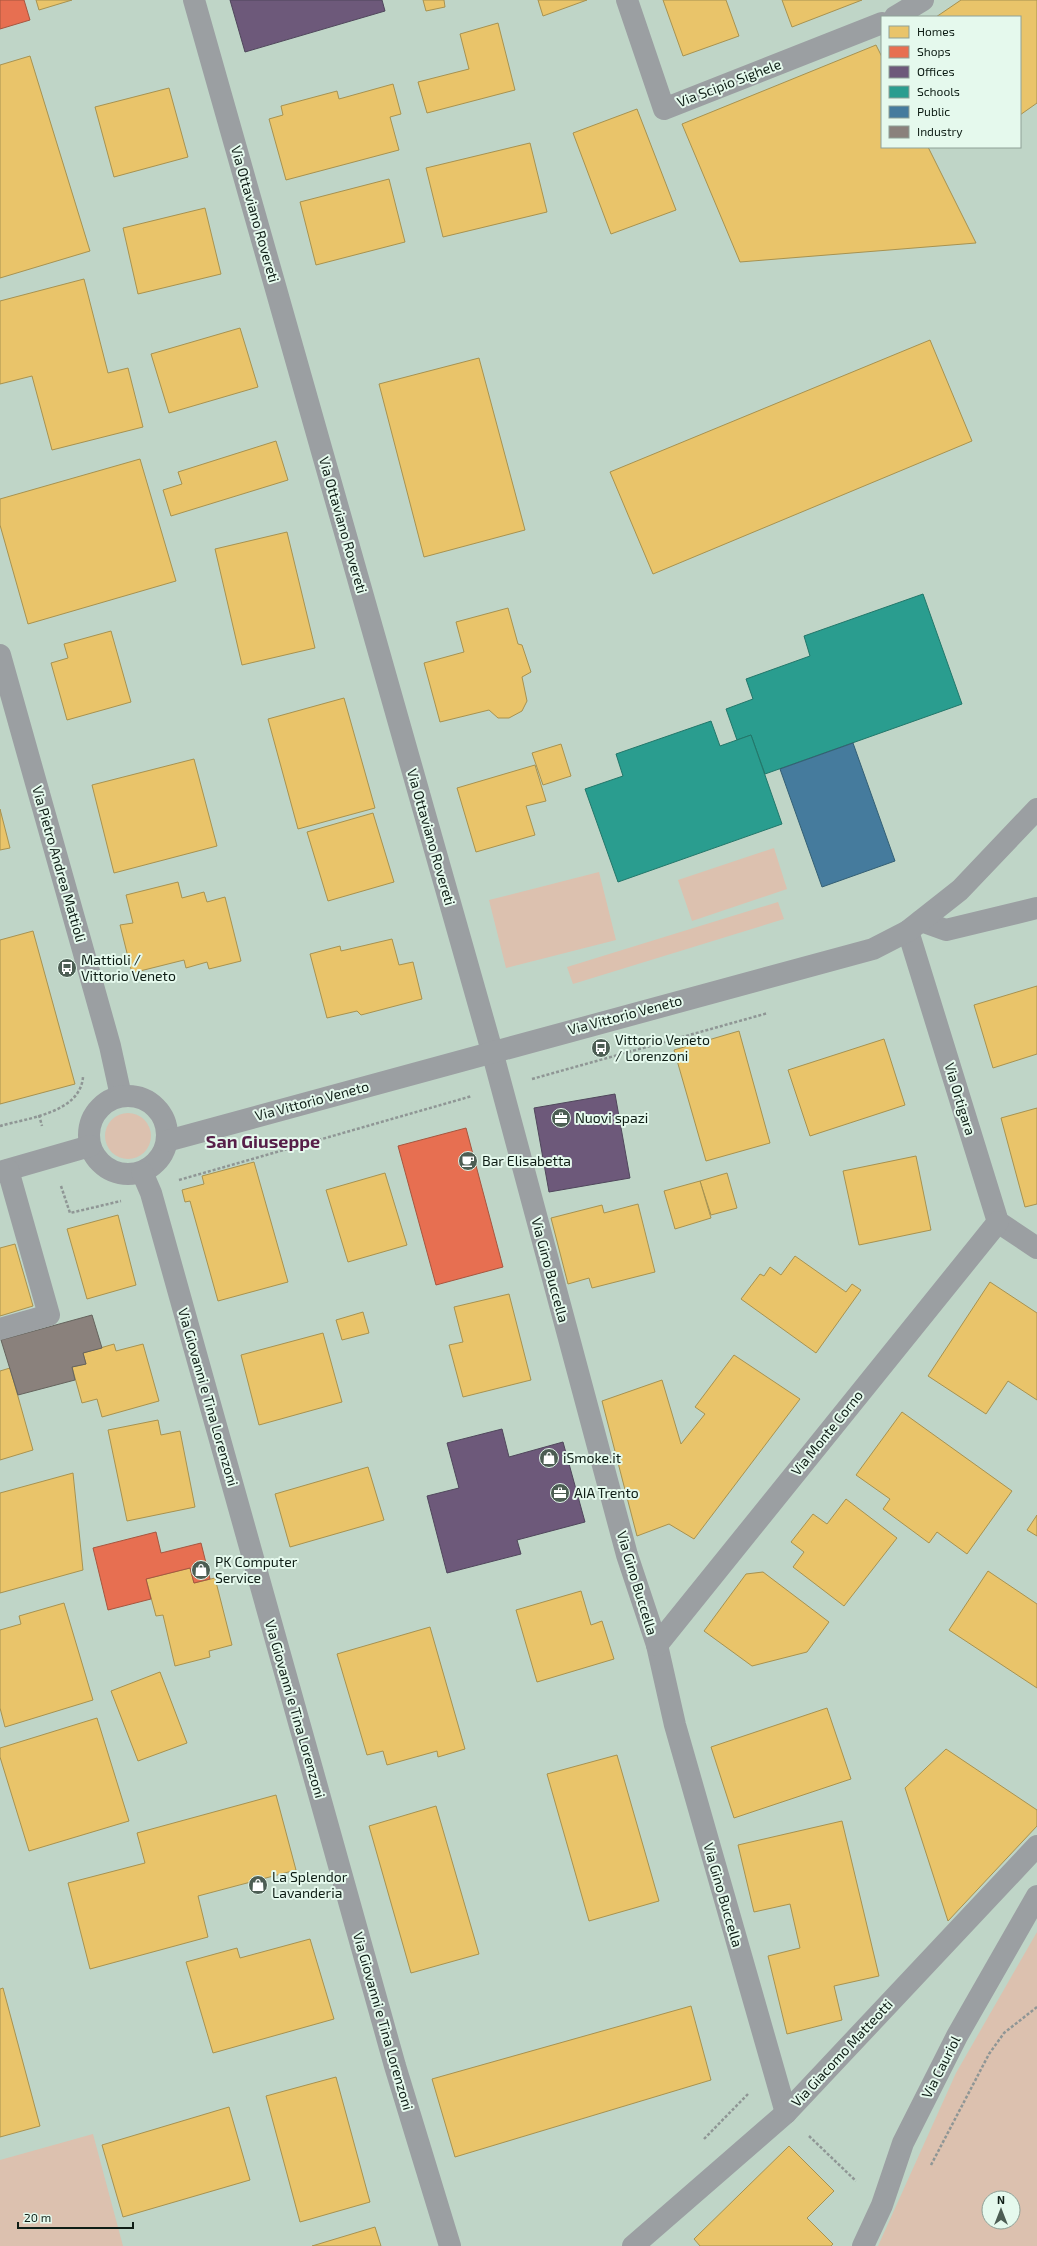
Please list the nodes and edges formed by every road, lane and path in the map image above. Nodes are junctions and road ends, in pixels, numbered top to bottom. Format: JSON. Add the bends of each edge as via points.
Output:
{"nodes":[{"id":1,"x":194,"y":0,"type":"edge"},
{"id":2,"x":626,"y":0,"type":"edge"},
{"id":3,"x":924,"y":0,"type":"edge"},
{"id":4,"x":895,"y":16,"type":"edge"},
{"id":5,"x":881,"y":23,"type":"edge"},
{"id":6,"x":0,"y":655,"type":"edge"},
{"id":7,"x":6,"y":702,"type":"edge"},
{"id":8,"x":1037,"y":809,"type":"edge"},
{"id":9,"x":1037,"y":908,"type":"edge"},
{"id":10,"x":915,"y":926,"type":"junction"},
{"id":11,"x":770,"y":1012,"type":"dead end"},
{"id":12,"x":492,"y":1051,"type":"junction"},
{"id":13,"x":529,"y":1080,"type":"dead end"},
{"id":14,"x":121,"y":1096,"type":"junction"},
{"id":15,"x":470,"y":1096,"type":"dead end"},
{"id":16,"x":39,"y":1115,"type":"dead end"},
{"id":17,"x":0,"y":1126,"type":"edge"},
{"id":18,"x":167,"y":1141,"type":"junction"},
{"id":19,"x":90,"y":1146,"type":"junction"},
{"id":20,"x":4,"y":1171,"type":"edge"},
{"id":21,"x":142,"y":1172,"type":"junction"},
{"id":22,"x":193,"y":1177,"type":"dead end"},
{"id":23,"x":127,"y":1204,"type":"dead end"},
{"id":24,"x":70,"y":1213,"type":"dead end"},
{"id":25,"x":998,"y":1222,"type":"junction"},
{"id":26,"x":1037,"y":1248,"type":"edge"},
{"id":27,"x":0,"y":1329,"type":"edge"},
{"id":28,"x":656,"y":1645,"type":"junction"},
{"id":29,"x":1037,"y":1846,"type":"edge"},
{"id":30,"x":1037,"y":1896,"type":"edge"},
{"id":31,"x":1037,"y":2007,"type":"edge"},
{"id":32,"x":786,"y":2113,"type":"junction"},
{"id":33,"x":928,"y":2170,"type":"dead end"},
{"id":34,"x":882,"y":2205,"type":"junction"},
{"id":35,"x":450,"y":2246,"type":"edge"},
{"id":36,"x":633,"y":2246,"type":"edge"},
{"id":37,"x":863,"y":2246,"type":"edge"}],
"edges":[{"from":1,"to":12,"type":"street","name":"Via Ottaviano Rovereti"},
{"from":2,"to":5,"type":"street","name":"Via Scipio Sighele","via":[[664,109]]},
{"from":3,"to":4,"type":"street"},
{"from":6,"to":7,"type":"street","name":"Via Pietro Andrea Mattioli"},
{"from":7,"to":14,"type":"street","name":"Via Pietro Andrea Mattioli","via":[[110,1046]]},
{"from":8,"to":10,"type":"street","name":"Via Vittorio Veneto","via":[[960,890]]},
{"from":9,"to":10,"type":"street","via":[[946,930]]},
{"from":10,"to":12,"type":"street","name":"Via Vittorio Veneto","via":[[873,949]]},
{"from":10,"to":25,"type":"street","name":"Via Ortigara"},
{"from":11,"to":13,"type":"path"},
{"from":12,"to":18,"type":"street","name":"Via Vittorio Veneto"},
{"from":12,"to":28,"type":"street","name":"Via Gino Buccella","via":[[627,1555]]},
{"from":14,"to":18,"type":"street","via":[[134,1096],[156,1107],[163,1116]]},
{"from":14,"to":19,"type":"street","via":[[109,1100],[98,1109],[91,1120]]},
{"from":15,"to":22,"type":"path"},
{"from":16,"to":17,"type":"path"},
{"from":18,"to":21,"type":"street","via":[[163,1154],[154,1165]]},
{"from":19,"to":20,"type":"street"},
{"from":19,"to":21,"type":"street","via":[[96,1158],[105,1167],[130,1174]]},
{"from":20,"to":27,"type":"street","via":[[49,1315]]},
{"from":21,"to":35,"type":"street","name":"Via Giovanni e Tina Lorenzoni","via":[[151,1193],[395,2066]]},
{"from":23,"to":24,"type":"path","via":[[122,1200],[115,1201]]},
{"from":25,"to":26,"type":"street"},
{"from":25,"to":28,"type":"street","name":"Via Monte Corno"},
{"from":28,"to":32,"type":"street","name":"Via Gino Buccella","via":[[675,1725]]},
{"from":29,"to":32,"type":"street","name":"Via Giacomo Matteotti"},
{"from":30,"to":34,"type":"street","name":"Via Cauriol","via":[[957,2036],[913,2123],[903,2143]]},
{"from":31,"to":33,"type":"path","via":[[1004,2033],[989,2054]]},
{"from":32,"to":34,"type":"path"},
{"from":32,"to":36,"type":"street","name":"Via Giacomo Matteotti"},
{"from":34,"to":37,"type":"street","name":"Via Cauriol"}]}
